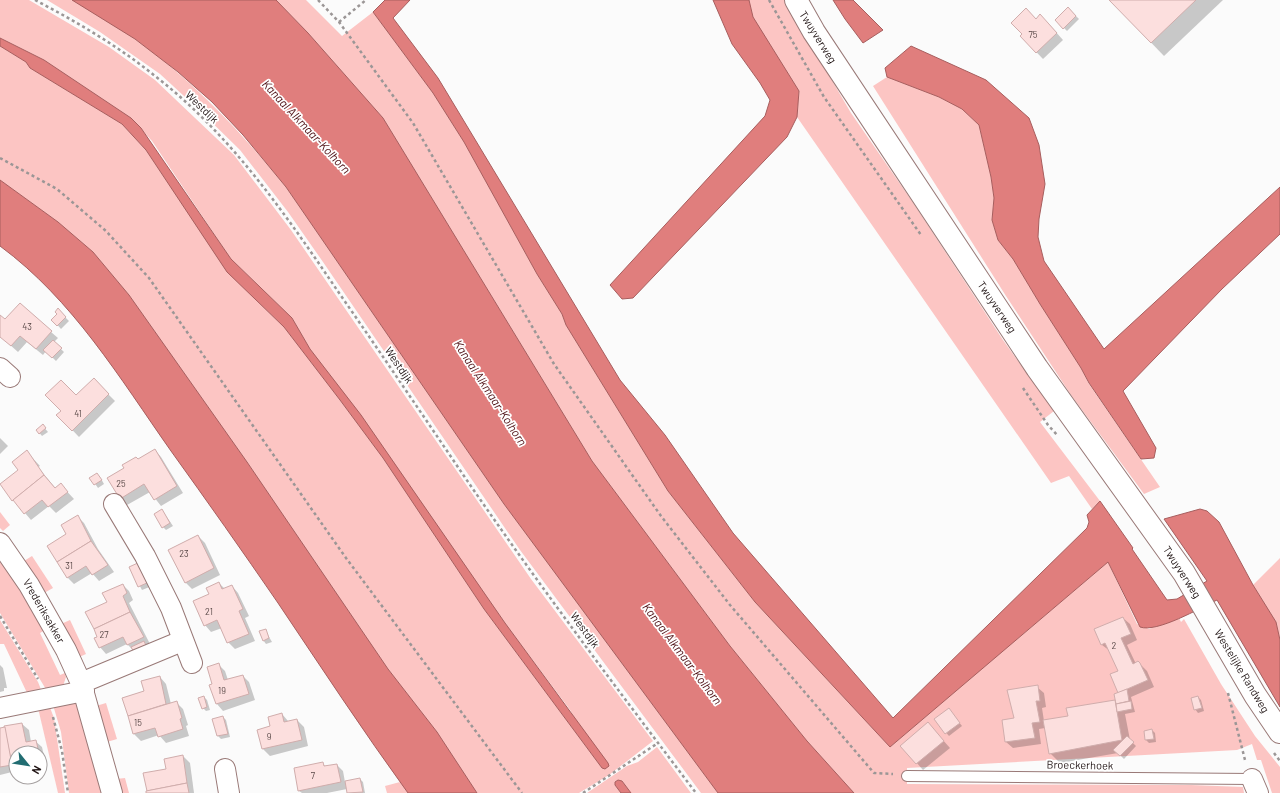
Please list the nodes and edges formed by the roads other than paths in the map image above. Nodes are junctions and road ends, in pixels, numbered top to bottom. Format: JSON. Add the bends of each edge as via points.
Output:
{"nodes":[{"id":1,"x":796,"y":0,"type":"edge"},
{"id":2,"x":114,"y":504,"type":"dead end"},
{"id":3,"x":0,"y":543,"type":"edge"},
{"id":4,"x":1205,"y":609,"type":"joint"},
{"id":5,"x":182,"y":641,"type":"junction"},
{"id":6,"x":192,"y":663,"type":"dead end"},
{"id":7,"x":83,"y":687,"type":"junction"},
{"id":8,"x":0,"y":708,"type":"edge"},
{"id":9,"x":1280,"y":732,"type":"edge"},
{"id":10,"x":225,"y":769,"type":"dead end"},
{"id":11,"x":907,"y":776,"type":"road end"},
{"id":12,"x":1255,"y":786,"type":"edge"},
{"id":13,"x":112,"y":793,"type":"edge"},
{"id":14,"x":229,"y":793,"type":"edge"}],
"edges":[{"from":1,"to":4,"type":"street","name":"Twuyverweg","via":[[814,32],[1037,368],[1184,573]]},
{"from":2,"to":5,"type":"street","via":[[145,556],[171,608]]},
{"from":3,"to":7,"type":"street","name":"Vrederiksakker","via":[[29,585],[66,650]]},
{"from":4,"to":9,"type":"street","name":"Westelijke Randweg","via":[[1255,696]]},
{"from":5,"to":6,"type":"street"},
{"from":5,"to":7,"type":"street"},
{"from":7,"to":8,"type":"street"},
{"from":7,"to":13,"type":"street","name":"Vrederiksakker"},
{"from":10,"to":14,"type":"street"},
{"from":11,"to":12,"type":"lane","name":"Broeckerhoek"}]}
